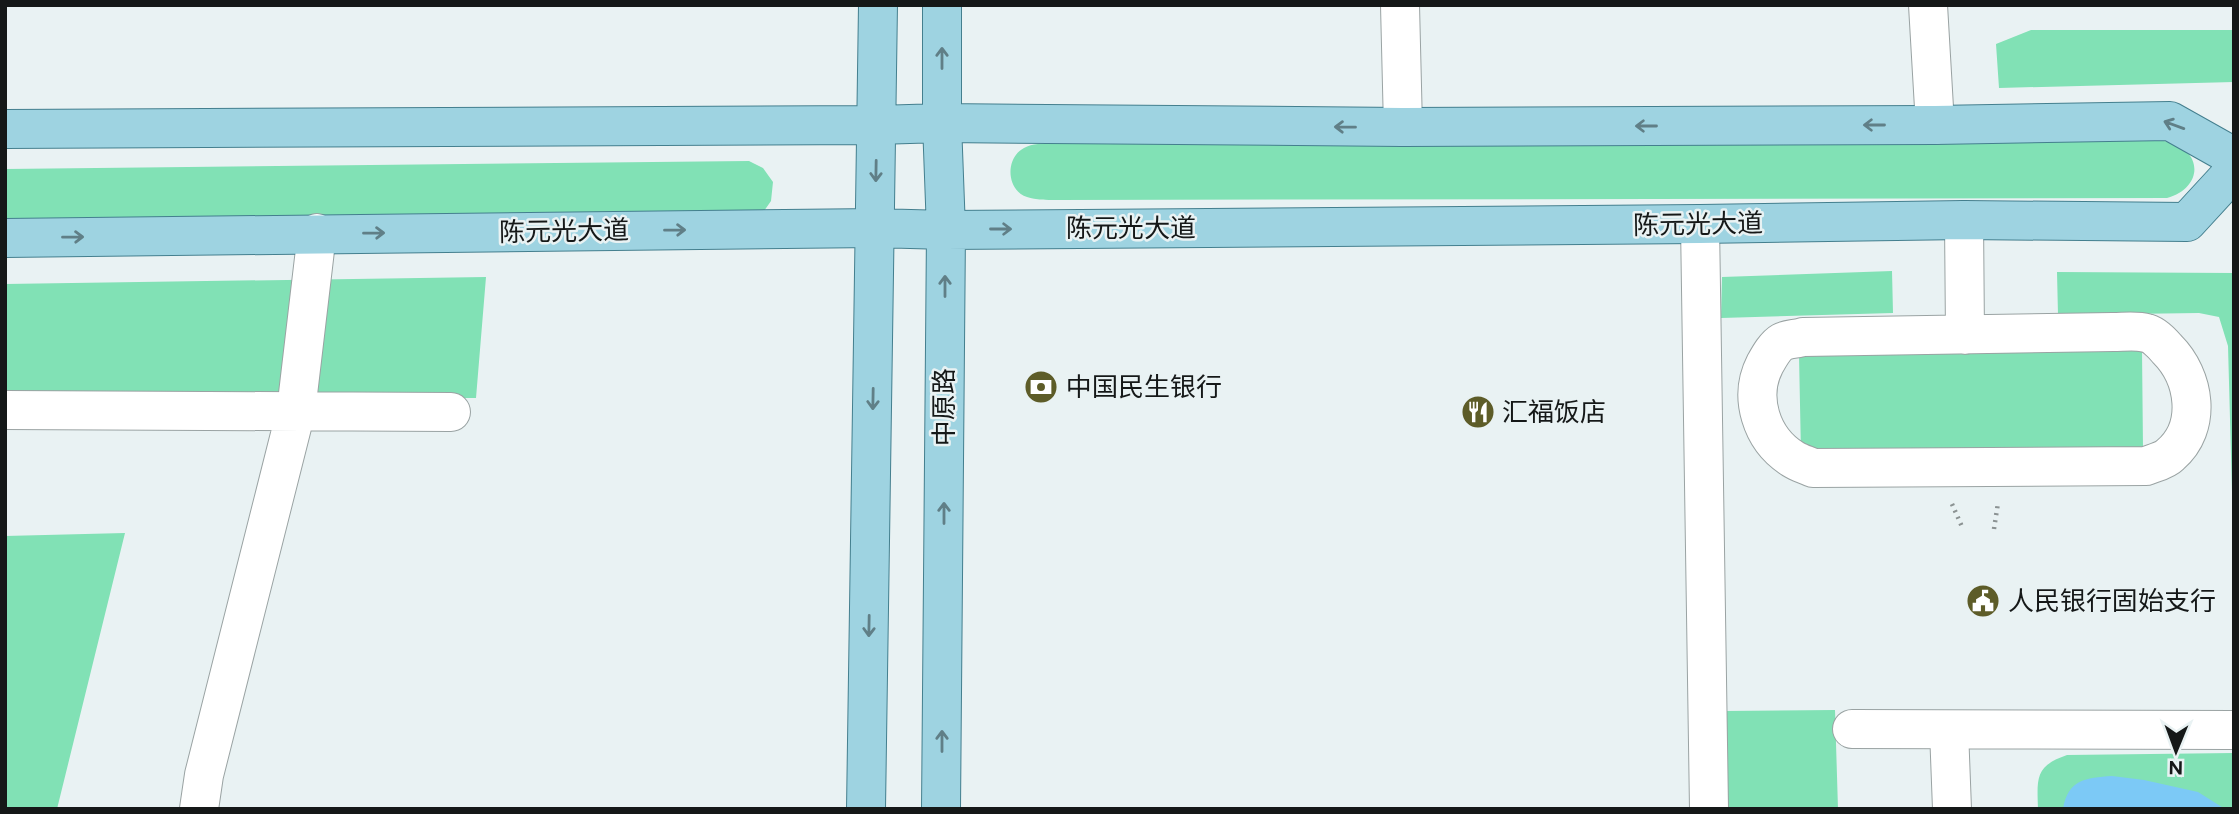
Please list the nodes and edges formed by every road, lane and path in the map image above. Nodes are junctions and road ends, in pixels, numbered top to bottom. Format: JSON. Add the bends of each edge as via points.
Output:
{"nodes":[{"id":1,"x":878,"y":5,"type":"edge"},
{"id":2,"x":942,"y":5,"type":"edge"},
{"id":3,"x":1400,"y":5,"type":"edge"},
{"id":4,"x":1928,"y":5,"type":"edge"},
{"id":5,"x":942,"y":123,"type":"junction"},
{"id":6,"x":877,"y":125,"type":"junction"},
{"id":7,"x":1935,"y":125,"type":"junction"},
{"id":8,"x":1403,"y":127,"type":"junction"},
{"id":9,"x":5,"y":130,"type":"edge"},
{"id":10,"x":2234,"y":157,"type":"edge"},
{"id":11,"x":2234,"y":171,"type":"edge"},
{"id":12,"x":1964,"y":220,"type":"junction"},
{"id":13,"x":1700,"y":224,"type":"junction"},
{"id":14,"x":876,"y":228,"type":"junction"},
{"id":15,"x":946,"y":230,"type":"junction"},
{"id":16,"x":317,"y":233,"type":"junction"},
{"id":17,"x":5,"y":238,"type":"edge"},
{"id":18,"x":1965,"y":335,"type":"junction"},
{"id":19,"x":5,"y":410,"type":"edge"},
{"id":20,"x":296,"y":411,"type":"junction"},
{"id":21,"x":451,"y":412,"type":"dead end"},
{"id":22,"x":1852,"y":729,"type":"dead end"},
{"id":23,"x":1949,"y":730,"type":"junction"},
{"id":24,"x":2234,"y":730,"type":"edge"},
{"id":25,"x":199,"y":809,"type":"edge"},
{"id":26,"x":866,"y":809,"type":"edge"},
{"id":27,"x":941,"y":809,"type":"edge"},
{"id":28,"x":1709,"y":809,"type":"edge"},
{"id":29,"x":1952,"y":809,"type":"edge"}],
"edges":[{"from":1,"to":6,"type":"main road"},
{"from":5,"to":2,"type":"main road","name":"中原路","one_way":true},
{"from":3,"to":8,"type":"street"},
{"from":4,"to":7,"type":"street"},
{"from":5,"to":6,"type":"main road"},
{"from":8,"to":5,"type":"main road","one_way":true},
{"from":5,"to":15,"type":"main road","name":"中原路"},
{"from":6,"to":9,"type":"main road"},
{"from":6,"to":14,"type":"main road","one_way":true},
{"from":7,"to":8,"type":"main road","one_way":true},
{"from":10,"to":7,"type":"main road","one_way":true,"via":[[2170,121]]},
{"from":11,"to":12,"type":"main road","name":"陈元光大道","via":[[2187,222]]},
{"from":12,"to":13,"type":"main road","name":"陈元光大道"},
{"from":12,"to":18,"type":"street"},
{"from":15,"to":13,"type":"main road","name":"陈元光大道","one_way":true},
{"from":13,"to":28,"type":"street"},
{"from":14,"to":15,"type":"main road","name":"陈元光大道"},
{"from":16,"to":14,"type":"main road","name":"陈元光大道","one_way":true},
{"from":14,"to":26,"type":"main road","one_way":true},
{"from":27,"to":15,"type":"main road","name":"中原路","one_way":true},
{"from":17,"to":16,"type":"main road","name":"陈元光大道","one_way":true},
{"from":16,"to":20,"type":"street"},
{"from":18,"to":18,"type":"street","via":[[1803,337],[1782,342],[1760,374],[1756,398],[1762,422],[1793,460],[1813,468],[2146,466],[2169,457],[2183,441],[2192,404],[2188,380],[2178,359],[2147,333]]},
{"from":19,"to":20,"type":"street"},
{"from":20,"to":21,"type":"street"},
{"from":20,"to":25,"type":"street"},
{"from":22,"to":23,"type":"street"},
{"from":23,"to":24,"type":"street"},
{"from":23,"to":29,"type":"street"}]}
